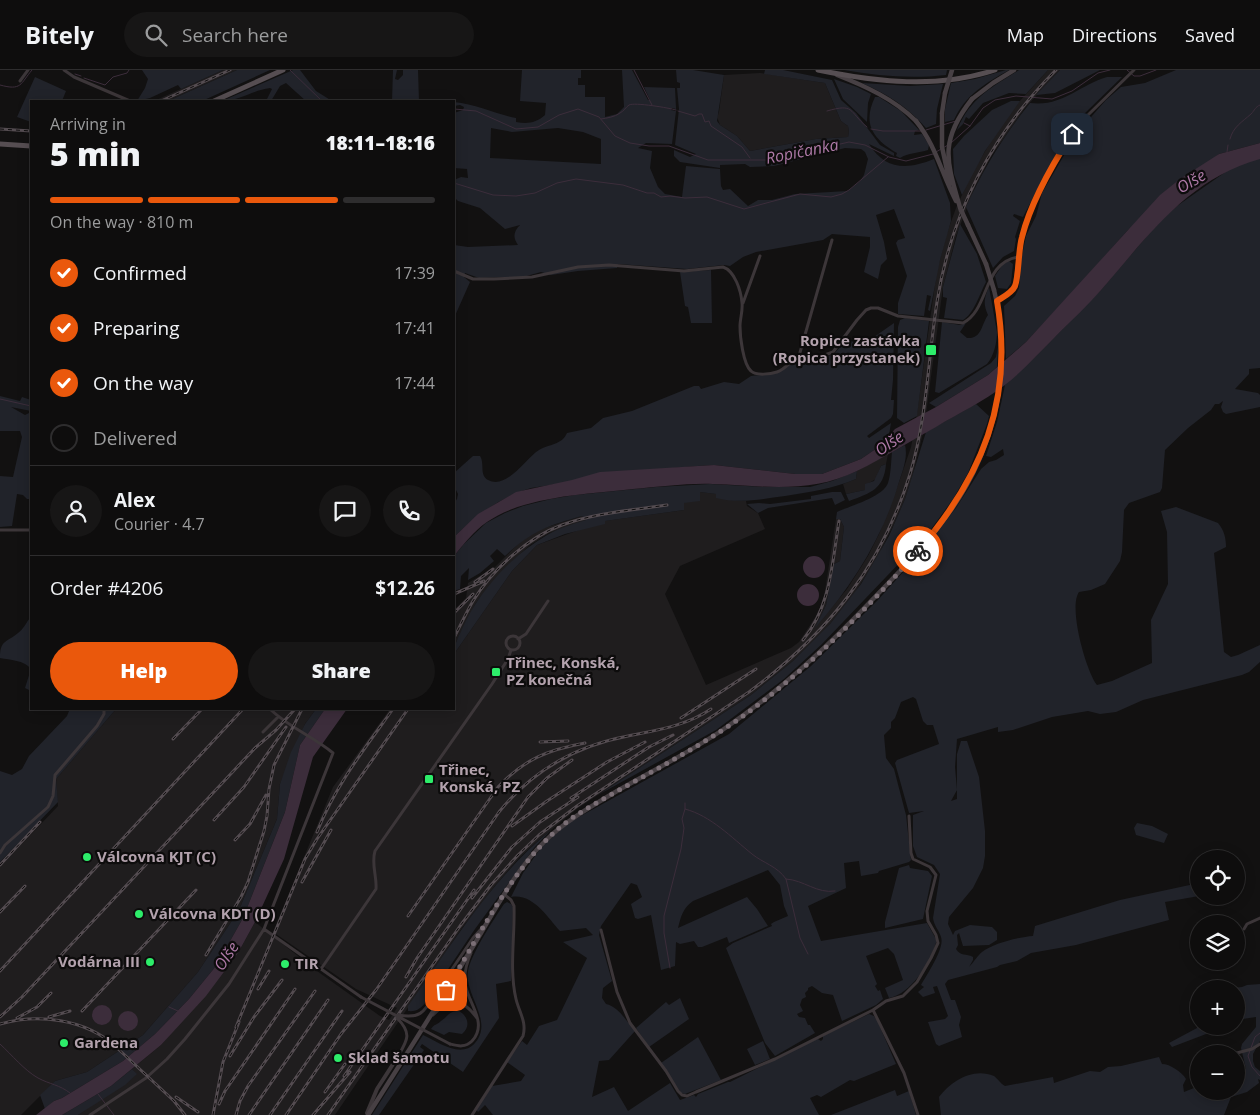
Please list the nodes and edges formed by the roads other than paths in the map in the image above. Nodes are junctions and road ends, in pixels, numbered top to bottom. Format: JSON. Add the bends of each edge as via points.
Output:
{"nodes":[{"id":1,"x":28,"y":70,"type":"edge"},
{"id":2,"x":64,"y":70,"type":"edge"},
{"id":3,"x":283,"y":70,"type":"edge"},
{"id":4,"x":818,"y":70,"type":"edge"},
{"id":5,"x":952,"y":70,"type":"edge"},
{"id":6,"x":984,"y":70,"type":"edge"},
{"id":7,"x":995,"y":70,"type":"edge"},
{"id":8,"x":1014,"y":70,"type":"edge"},
{"id":9,"x":1134,"y":70,"type":"edge"},
{"id":10,"x":828,"y":72,"type":"junction"},
{"id":11,"x":967,"y":76,"type":"junction"},
{"id":12,"x":20,"y":81,"type":"dead end"},
{"id":13,"x":128,"y":100,"type":"edge"},
{"id":14,"x":216,"y":100,"type":"edge"},
{"id":15,"x":0,"y":144,"type":"edge"},
{"id":16,"x":30,"y":146,"type":"edge"},
{"id":17,"x":961,"y":211,"type":"junction"},
{"id":18,"x":832,"y":240,"type":"dead end"},
{"id":19,"x":760,"y":256,"type":"dead end"},
{"id":20,"x":1018,"y":257,"type":"junction"},
{"id":21,"x":455,"y":271,"type":"edge"},
{"id":22,"x":997,"y":301,"type":"junction"},
{"id":23,"x":742,"y":304,"type":"junction"},
{"id":24,"x":799,"y":356,"type":"junction"},
{"id":25,"x":0,"y":530,"type":"edge"},
{"id":26,"x":30,"y":530,"type":"edge"},
{"id":27,"x":548,"y":601,"type":"dead end"},
{"id":28,"x":518,"y":640,"type":"junction"},
{"id":29,"x":511,"y":650,"type":"junction"},
{"id":30,"x":104,"y":710,"type":"edge"},
{"id":31,"x":271,"y":710,"type":"dead end"},
{"id":32,"x":278,"y":717,"type":"junction"},
{"id":33,"x":263,"y":732,"type":"dead end"},
{"id":34,"x":909,"y":816,"type":"dead end"},
{"id":35,"x":0,"y":853,"type":"edge"},
{"id":36,"x":504,"y":895,"type":"junction"},
{"id":37,"x":1260,"y":918,"type":"edge"},
{"id":38,"x":487,"y":922,"type":"junction"},
{"id":39,"x":1245,"y":927,"type":"edge"},
{"id":40,"x":264,"y":929,"type":"junction"},
{"id":41,"x":601,"y":930,"type":"dead end"},
{"id":42,"x":474,"y":945,"type":"junction"},
{"id":43,"x":320,"y":969,"type":"junction"},
{"id":44,"x":873,"y":1010,"type":"junction"},
{"id":45,"x":393,"y":1014,"type":"junction"},
{"id":46,"x":477,"y":1019,"type":"junction"},
{"id":47,"x":427,"y":1020,"type":"junction"},
{"id":48,"x":1260,"y":1044,"type":"edge"},
{"id":49,"x":1245,"y":1050,"type":"edge"},
{"id":50,"x":397,"y":1058,"type":"joint"},
{"id":51,"x":90,"y":1115,"type":"edge"},
{"id":52,"x":367,"y":1115,"type":"edge"},
{"id":53,"x":472,"y":1115,"type":"edge"},
{"id":54,"x":918,"y":1115,"type":"edge"}],
"edges":[{"from":1,"to":12,"type":"street"},
{"from":2,"to":13,"type":"street"},
{"from":3,"to":14,"type":"main road"},
{"from":4,"to":10,"type":"main road"},
{"from":5,"to":17,"type":"main road","bridge":true,"via":[[945,93],[940,134],[950,186]]},
{"from":6,"to":11,"type":"main road"},
{"from":7,"to":11,"type":"main road"},
{"from":8,"to":17,"type":"main road","bridge":true,"via":[[972,99],[957,120],[949,145],[950,175]]},
{"from":9,"to":20,"type":"street","via":[[1088,115],[1066,143],[1027,221]]},
{"from":10,"to":11,"type":"main road","via":[[906,82]]},
{"from":10,"to":17,"type":"main road","bridge":true,"via":[[881,95],[916,121],[932,143]]},
{"from":15,"to":16,"type":"main road"},
{"from":17,"to":22,"type":"main road","bridge":true,"via":[[986,264]]},
{"from":18,"to":24,"type":"street"},
{"from":19,"to":23,"type":"street"},
{"from":20,"to":22,"type":"street","via":[[1015,285]]},
{"from":20,"to":24,"type":"street","via":[[999,266],[981,302],[963,323],[898,316],[871,308],[857,320],[833,352],[822,356]]},
{"from":21,"to":23,"type":"street","via":[[473,279],[494,279],[523,278],[578,267],[684,271],[723,267],[734,275]]},
{"from":22,"to":36,"type":"main road","via":[[1002,350],[992,425],[980,459],[950,512],[907,563],[790,680],[722,730],[559,827],[530,857]]},
{"from":23,"to":24,"type":"street","via":[[741,339],[745,358],[753,373],[778,372]]},
{"from":25,"to":26,"type":"street"},
{"from":27,"to":28,"type":"street","via":[[526,634]]},
{"from":28,"to":29,"type":"street","via":[[517,648]]},
{"from":28,"to":29,"type":"street","via":[[512,636],[507,639],[506,645]]},
{"from":29,"to":43,"type":"street","via":[[496,678],[376,851],[373,858],[376,889]]},
{"from":30,"to":35,"type":"street","via":[[97,726],[55,775],[48,807]]},
{"from":31,"to":32,"type":"street"},
{"from":32,"to":33,"type":"street"},
{"from":32,"to":40,"type":"street","via":[[333,754]]},
{"from":34,"to":44,"type":"street","via":[[913,859],[930,866],[936,875],[927,919],[938,943],[917,982],[903,996],[886,1001]]},
{"from":36,"to":38,"type":"main road"},
{"from":36,"to":53,"type":"street","via":[[514,906],[513,979],[526,1027]]},
{"from":37,"to":39,"type":"street"},
{"from":38,"to":42,"type":"main road"},
{"from":38,"to":45,"type":"street","bridge":true,"via":[[427,1008],[411,1017]]},
{"from":40,"to":43,"type":"street"},
{"from":40,"to":51,"type":"street","via":[[229,984],[167,1059],[144,1079]]},
{"from":41,"to":44,"type":"street","via":[[625,1013],[682,1095],[687,1096],[775,1059]]},
{"from":42,"to":46,"type":"street","via":[[465,983]]},
{"from":42,"to":47,"type":"main road"},
{"from":43,"to":45,"type":"street","bridge":true,"via":[[360,997]]},
{"from":44,"to":54,"type":"street","via":[[904,1073]]},
{"from":45,"to":46,"type":"street","bridge":true,"via":[[450,1044],[460,1046],[474,1039]]},
{"from":45,"to":50,"type":"street","bridge":true,"via":[[407,1030],[406,1042]]},
{"from":46,"to":47,"type":"street","via":[[468,1006],[450,1001]]},
{"from":47,"to":52,"type":"main road"},
{"from":48,"to":49,"type":"street"},
{"from":50,"to":52,"type":"street","via":[[377,1090]]}]}
